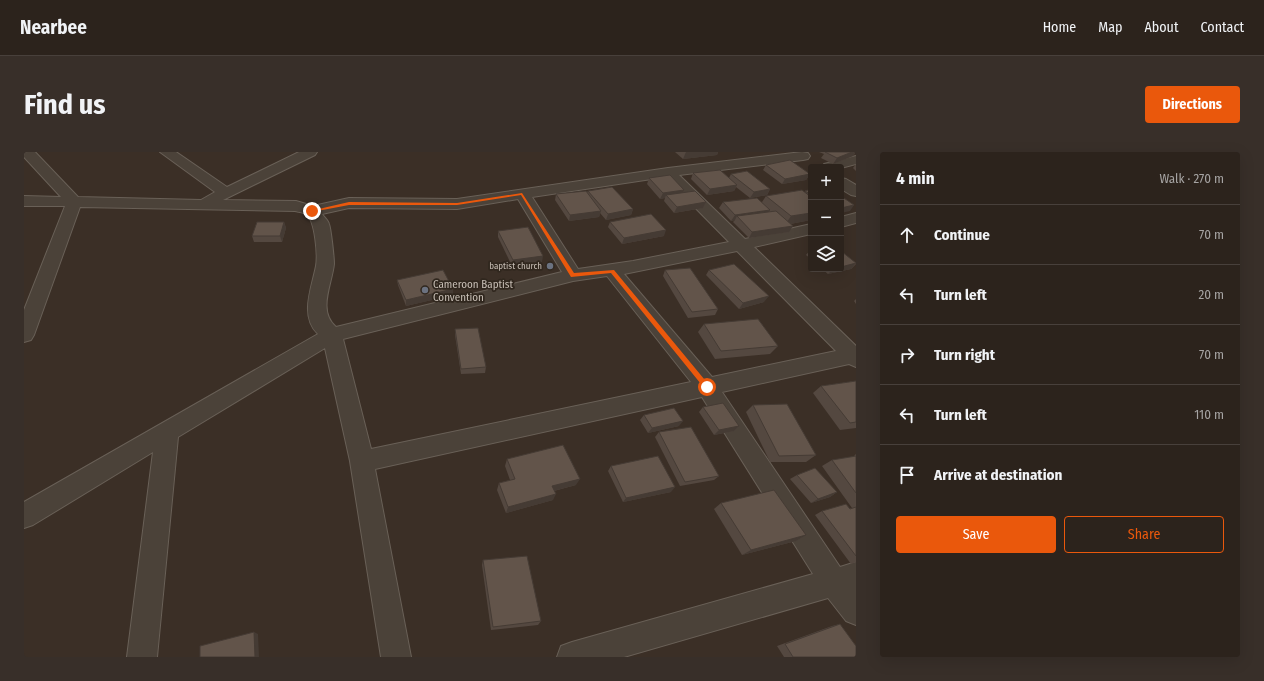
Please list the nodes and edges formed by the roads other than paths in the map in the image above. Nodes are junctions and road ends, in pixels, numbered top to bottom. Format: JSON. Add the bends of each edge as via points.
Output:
{"nodes":[{"id":1,"x":168,"y":152,"type":"edge"},
{"id":2,"x":310,"y":152,"type":"edge"},
{"id":3,"x":28,"y":153,"type":"edge"},
{"id":4,"x":801,"y":154,"type":"edge"},
{"id":5,"x":856,"y":160,"type":"edge"},
{"id":6,"x":816,"y":164,"type":"edge"},
{"id":7,"x":841,"y":164,"type":"edge"},
{"id":8,"x":668,"y":172,"type":"junction"},
{"id":9,"x":844,"y":184,"type":"edge"},
{"id":10,"x":856,"y":192,"type":"edge"},
{"id":11,"x":226,"y":193,"type":"junction"},
{"id":12,"x":522,"y":194,"type":"junction"},
{"id":13,"x":24,"y":202,"type":"edge"},
{"id":14,"x":74,"y":202,"type":"junction"},
{"id":15,"x":202,"y":204,"type":"junction"},
{"id":16,"x":312,"y":211,"type":"junction"},
{"id":17,"x":856,"y":218,"type":"edge"},
{"id":18,"x":844,"y":221,"type":"edge"},
{"id":19,"x":808,"y":230,"type":"edge"},
{"id":20,"x":740,"y":246,"type":"junction"},
{"id":21,"x":612,"y":271,"type":"junction"},
{"id":22,"x":573,"y":275,"type":"junction"},
{"id":23,"x":332,"y":335,"type":"junction"},
{"id":24,"x":24,"y":336,"type":"edge"},
{"id":25,"x":855,"y":357,"type":"edge"},
{"id":26,"x":707,"y":387,"type":"junction"},
{"id":27,"x":167,"y":432,"type":"junction"},
{"id":28,"x":362,"y":461,"type":"junction"},
{"id":29,"x":24,"y":516,"type":"edge"},
{"id":30,"x":845,"y":579,"type":"edge"},
{"id":31,"x":856,"y":611,"type":"edge"},
{"id":32,"x":142,"y":657,"type":"edge"},
{"id":33,"x":396,"y":657,"type":"edge"},
{"id":34,"x":572,"y":657,"type":"edge"}],
"edges":[{"from":1,"to":11,"type":"street"},
{"from":2,"to":11,"type":"street"},
{"from":3,"to":14,"type":"street"},
{"from":4,"to":6,"type":"street"},
{"from":4,"to":8,"type":"street"},
{"from":5,"to":7,"type":"street"},
{"from":8,"to":12,"type":"street"},
{"from":8,"to":20,"type":"street"},
{"from":9,"to":10,"type":"street"},
{"from":11,"to":15,"type":"street"},
{"from":12,"to":16,"type":"street","via":[[457,204],[349,203]]},
{"from":12,"to":22,"type":"street"},
{"from":13,"to":14,"type":"street"},
{"from":14,"to":15,"type":"street"},
{"from":14,"to":24,"type":"street"},
{"from":15,"to":16,"type":"street","via":[[296,206]]},
{"from":16,"to":23,"type":"street","via":[[321,224],[325,264],[317,308],[322,326]]},
{"from":17,"to":18,"type":"street"},
{"from":19,"to":20,"type":"street"},
{"from":20,"to":21,"type":"street"},
{"from":20,"to":25,"type":"street"},
{"from":21,"to":22,"type":"street"},
{"from":21,"to":26,"type":"street"},
{"from":22,"to":23,"type":"street"},
{"from":23,"to":27,"type":"street"},
{"from":23,"to":28,"type":"street"},
{"from":25,"to":26,"type":"street"},
{"from":26,"to":28,"type":"street"},
{"from":26,"to":30,"type":"street"},
{"from":27,"to":29,"type":"street"},
{"from":27,"to":32,"type":"street"},
{"from":28,"to":33,"type":"street"},
{"from":30,"to":31,"type":"street"},
{"from":30,"to":34,"type":"street"}]}
